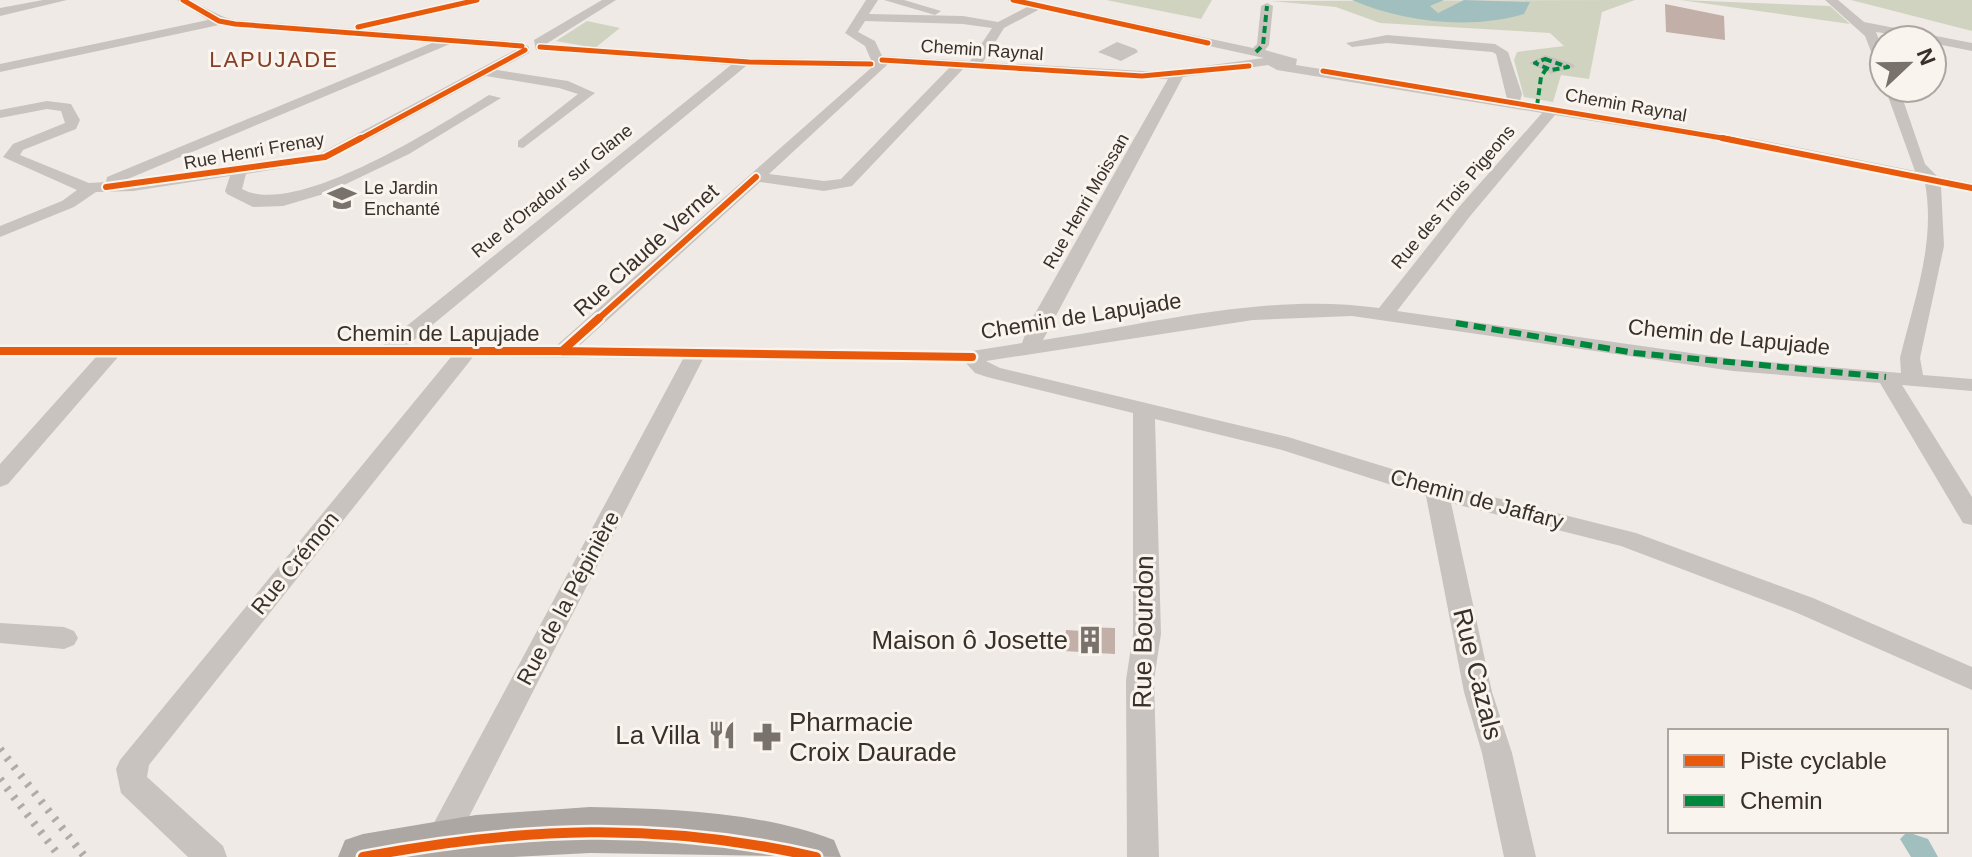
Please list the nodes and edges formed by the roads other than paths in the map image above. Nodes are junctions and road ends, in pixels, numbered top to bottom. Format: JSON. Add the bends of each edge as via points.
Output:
{"nodes":[{"id":1,"x":61,"y":0,"type":"edge"},
{"id":2,"x":183,"y":0,"type":"edge"},
{"id":3,"x":610,"y":0,"type":"edge"},
{"id":4,"x":872,"y":0,"type":"edge"},
{"id":5,"x":890,"y":0,"type":"edge"},
{"id":6,"x":1013,"y":0,"type":"edge"},
{"id":7,"x":1831,"y":0,"type":"edge"},
{"id":8,"x":1840,"y":5,"type":"edge"},
{"id":9,"x":1037,"y":6,"type":"junction"},
{"id":10,"x":1267,"y":6,"type":"dead end"},
{"id":11,"x":0,"y":12,"type":"edge"},
{"id":12,"x":860,"y":17,"type":"junction"},
{"id":13,"x":963,"y":20,"type":"junction"},
{"id":14,"x":219,"y":21,"type":"junction"},
{"id":15,"x":1860,"y":25,"type":"junction"},
{"id":16,"x":1000,"y":26,"type":"junction"},
{"id":17,"x":1868,"y":32,"type":"edge"},
{"id":18,"x":449,"y":40,"type":"junction"},
{"id":19,"x":1352,"y":43,"type":"dead end"},
{"id":20,"x":531,"y":46,"type":"junction"},
{"id":21,"x":1972,"y":47,"type":"edge"},
{"id":22,"x":1256,"y":52,"type":"junction"},
{"id":23,"x":1111,"y":56,"type":"dead end"},
{"id":24,"x":742,"y":62,"type":"junction"},
{"id":25,"x":1279,"y":62,"type":"junction"},
{"id":26,"x":877,"y":64,"type":"junction"},
{"id":27,"x":968,"y":64,"type":"junction"},
{"id":28,"x":0,"y":68,"type":"edge"},
{"id":29,"x":1546,"y":69,"type":"dead end"},
{"id":30,"x":485,"y":72,"type":"junction"},
{"id":31,"x":1102,"y":74,"type":"junction"},
{"id":32,"x":1177,"y":75,"type":"junction"},
{"id":33,"x":494,"y":98,"type":"dead end"},
{"id":34,"x":1513,"y":102,"type":"junction"},
{"id":35,"x":1897,"y":104,"type":"edge"},
{"id":36,"x":1545,"y":108,"type":"junction"},
{"id":37,"x":0,"y":114,"type":"edge"},
{"id":38,"x":523,"y":144,"type":"dead end"},
{"id":39,"x":6,"y":151,"type":"edge"},
{"id":40,"x":239,"y":172,"type":"junction"},
{"id":41,"x":756,"y":177,"type":"junction"},
{"id":42,"x":1932,"y":180,"type":"junction"},
{"id":43,"x":1972,"y":188,"type":"edge"},
{"id":44,"x":92,"y":192,"type":"junction"},
{"id":45,"x":0,"y":232,"type":"edge"},
{"id":46,"x":1385,"y":313,"type":"junction"},
{"id":47,"x":1034,"y":347,"type":"junction"},
{"id":48,"x":113,"y":350,"type":"junction"},
{"id":49,"x":0,"y":351,"type":"edge"},
{"id":50,"x":388,"y":351,"type":"junction"},
{"id":51,"x":467,"y":351,"type":"junction"},
{"id":52,"x":562,"y":351,"type":"junction"},
{"id":53,"x":696,"y":353,"type":"junction"},
{"id":54,"x":972,"y":357,"type":"junction"},
{"id":55,"x":1886,"y":377,"type":"junction"},
{"id":56,"x":1916,"y":380,"type":"junction"},
{"id":57,"x":1972,"y":385,"type":"edge"},
{"id":58,"x":1144,"y":408,"type":"junction"},
{"id":59,"x":0,"y":479,"type":"edge"},
{"id":60,"x":1437,"y":491,"type":"junction"},
{"id":61,"x":1972,"y":517,"type":"edge"},
{"id":62,"x":0,"y":633,"type":"edge"},
{"id":63,"x":64,"y":638,"type":"dead end"},
{"id":64,"x":1972,"y":679,"type":"edge"},
{"id":65,"x":440,"y":842,"type":"junction"},
{"id":66,"x":211,"y":857,"type":"edge"},
{"id":67,"x":363,"y":857,"type":"edge"},
{"id":68,"x":816,"y":857,"type":"edge"},
{"id":69,"x":1143,"y":857,"type":"edge"},
{"id":70,"x":1520,"y":857,"type":"edge"}],
"edges":[{"from":1,"to":11,"type":"street"},
{"from":2,"to":14,"type":"street","name":"Chemin Raynal"},
{"from":3,"to":20,"type":"street","name":"Rue Henri Frenay"},
{"from":4,"to":12,"type":"street"},
{"from":5,"to":13,"type":"street"},
{"from":6,"to":9,"type":"street"},
{"from":7,"to":8,"type":"street"},
{"from":8,"to":15,"type":"street"},
{"from":9,"to":16,"type":"street"},
{"from":9,"to":22,"type":"street"},
{"from":10,"to":22,"type":"street","via":[[1263,45]]},
{"from":12,"to":13,"type":"street"},
{"from":12,"to":26,"type":"street","via":[[851,33],[871,44]]},
{"from":13,"to":16,"type":"street"},
{"from":14,"to":18,"type":"street","name":"Chemin Raynal"},
{"from":14,"to":28,"type":"street"},
{"from":15,"to":17,"type":"street"},
{"from":15,"to":21,"type":"street"},
{"from":16,"to":27,"type":"street"},
{"from":18,"to":20,"type":"street","name":"Chemin Raynal"},
{"from":18,"to":44,"type":"street"},
{"from":19,"to":34,"type":"street","via":[[1387,39],[1495,48],[1502,52]]},
{"from":20,"to":24,"type":"street","name":"Chemin Raynal"},
{"from":20,"to":30,"type":"street","name":"Rue Henri Frenay"},
{"from":22,"to":25,"type":"street"},
{"from":23,"to":31,"type":"street"},
{"from":24,"to":26,"type":"street","name":"Chemin Raynal"},
{"from":24,"to":50,"type":"street","name":"Rue d'Oradour sur Glane"},
{"from":25,"to":32,"type":"street","name":"Chemin Raynal"},
{"from":25,"to":34,"type":"street","name":"Chemin Raynal"},
{"from":26,"to":27,"type":"street","name":"Chemin Raynal"},
{"from":26,"to":41,"type":"street","name":"Rue Claude Vernet"},
{"from":27,"to":31,"type":"street","name":"Chemin Raynal"},
{"from":27,"to":41,"type":"street","via":[[846,183],[824,186]]},
{"from":29,"to":36,"type":"street"},
{"from":30,"to":38,"type":"street","via":[[588,93]]},
{"from":30,"to":40,"type":"street","name":"Rue Henri Frenay","via":[[325,157]]},
{"from":31,"to":32,"type":"street","name":"Chemin Raynal"},
{"from":32,"to":47,"type":"street","name":"Rue Henri Moissan","via":[[1039,324]]},
{"from":33,"to":40,"type":"street","via":[[366,173],[318,191],[272,200],[244,199],[233,191]]},
{"from":34,"to":36,"type":"street","name":"Chemin Raynal"},
{"from":35,"to":42,"type":"street","via":[[1918,166]]},
{"from":36,"to":42,"type":"street","name":"Chemin Raynal","via":[[1755,143]]},
{"from":36,"to":46,"type":"street","name":"Rue des Trois Pigeons"},
{"from":37,"to":39,"type":"street","via":[[55,105],[66,107],[73,120],[67,129]]},
{"from":39,"to":44,"type":"street","via":[[30,167]]},
{"from":40,"to":44,"type":"street","name":"Rue Henri Frenay"},
{"from":41,"to":52,"type":"street","name":"Rue Claude Vernet"},
{"from":42,"to":43,"type":"street","name":"Chemin Raynal"},
{"from":42,"to":56,"type":"street","via":[[1937,228],[1910,358]]},
{"from":44,"to":45,"type":"street"},
{"from":46,"to":47,"type":"street","name":"Chemin de Lapujade","via":[[1253,314]]},
{"from":46,"to":55,"type":"street","name":"Chemin de Lapujade","via":[[1635,353]]},
{"from":47,"to":54,"type":"street","name":"Chemin de Lapujade"},
{"from":48,"to":49,"type":"street","name":"Chemin de Lapujade"},
{"from":48,"to":50,"type":"street","name":"Chemin de Lapujade"},
{"from":48,"to":59,"type":"street"},
{"from":50,"to":51,"type":"street","name":"Chemin de Lapujade"},
{"from":51,"to":52,"type":"street","name":"Chemin de Lapujade"},
{"from":51,"to":66,"type":"street","name":"Rue Crémon","via":[[138,756],[130,778]]},
{"from":52,"to":53,"type":"street","name":"Chemin de Lapujade"},
{"from":53,"to":54,"type":"street","name":"Chemin de Lapujade"},
{"from":53,"to":65,"type":"street","name":"Rue de la Pépinière"},
{"from":54,"to":58,"type":"street","name":"Chemin de Jaffary","via":[[982,369]]},
{"from":55,"to":56,"type":"street","name":"Chemin de Lapujade"},
{"from":55,"to":61,"type":"street"},
{"from":56,"to":57,"type":"street","name":"Chemin de Lapujade"},
{"from":58,"to":60,"type":"street","name":"Chemin de Jaffary","via":[[1288,444]]},
{"from":58,"to":69,"type":"street","name":"Rue Bourdon"},
{"from":60,"to":64,"type":"street","name":"Chemin de Jaffary","via":[[1627,539],[1804,605]]},
{"from":60,"to":70,"type":"street","name":"Rue Cazals","via":[[1478,692]]},
{"from":62,"to":63,"type":"street"},
{"from":65,"to":67,"type":"main road"},
{"from":65,"to":68,"type":"main road","via":[[561,829],[627,830],[736,839]]}]}
